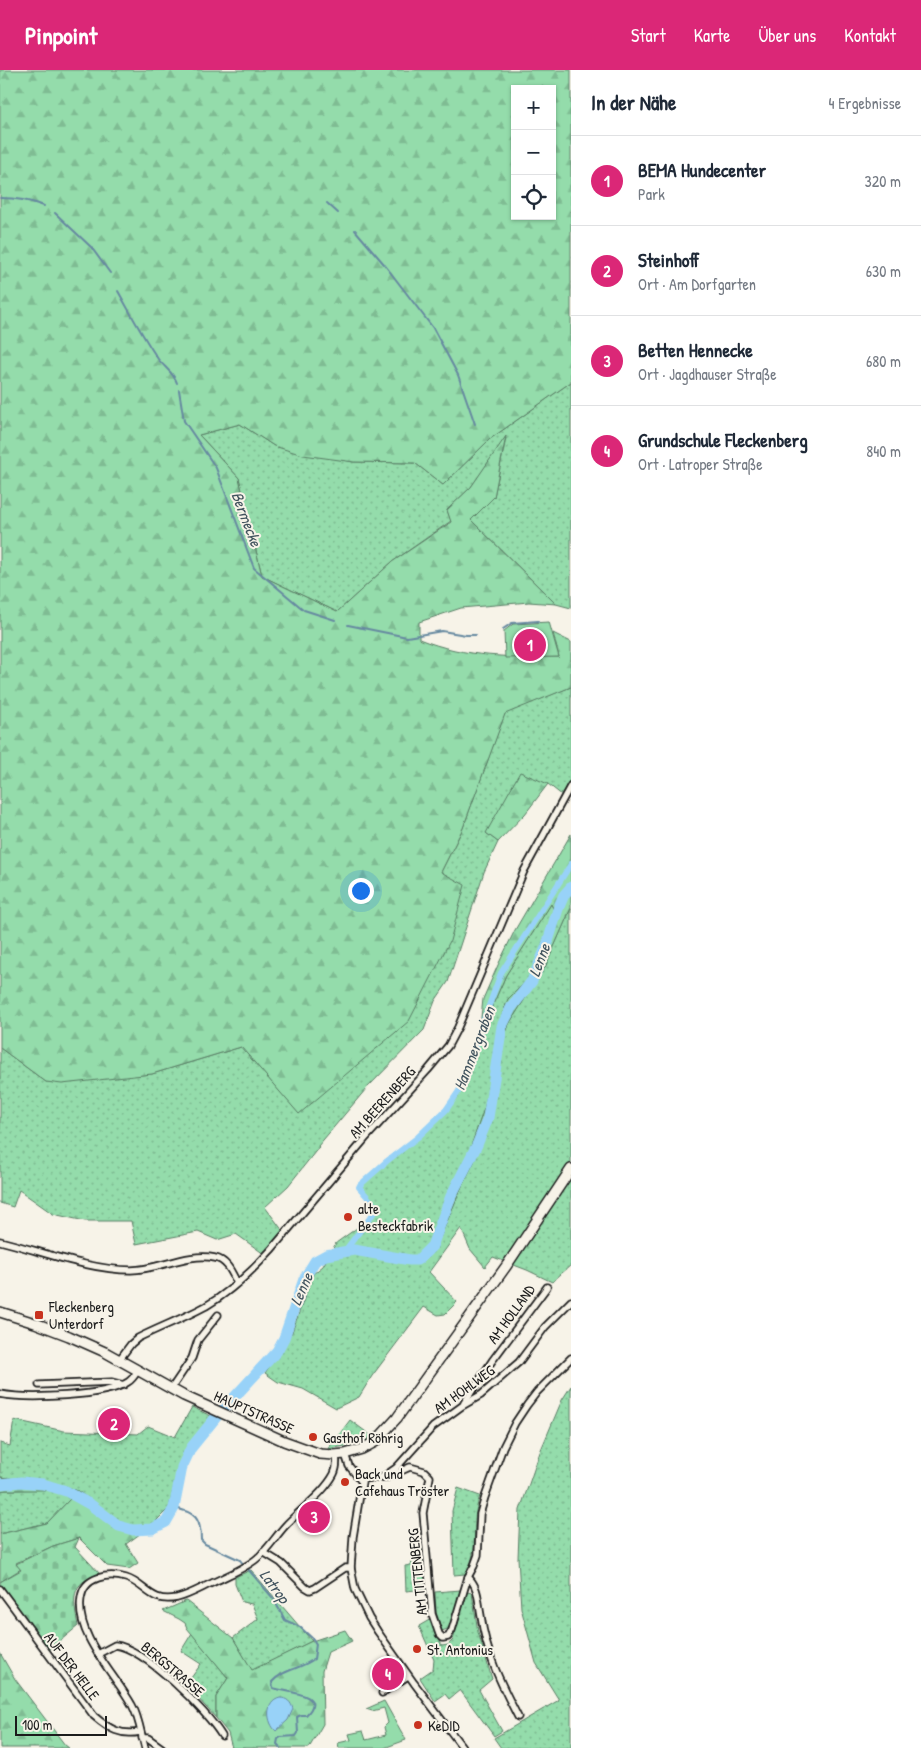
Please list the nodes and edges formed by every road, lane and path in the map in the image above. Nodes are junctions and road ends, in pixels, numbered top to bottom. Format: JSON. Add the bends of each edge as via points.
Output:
{"nodes":[{"id":1,"x":571,"y":785,"type":"edge"},
{"id":2,"x":571,"y":1169,"type":"edge"},
{"id":3,"x":0,"y":1240,"type":"edge"},
{"id":4,"x":237,"y":1283,"type":"junction"},
{"id":5,"x":547,"y":1287,"type":"dead end"},
{"id":6,"x":571,"y":1301,"type":"edge"},
{"id":7,"x":0,"y":1312,"type":"edge"},
{"id":8,"x":217,"y":1318,"type":"dead end"},
{"id":9,"x":571,"y":1358,"type":"edge"},
{"id":10,"x":119,"y":1360,"type":"junction"},
{"id":11,"x":138,"y":1370,"type":"junction"},
{"id":12,"x":39,"y":1385,"type":"dead end"},
{"id":13,"x":124,"y":1385,"type":"junction"},
{"id":14,"x":171,"y":1389,"type":"junction"},
{"id":15,"x":0,"y":1394,"type":"edge"},
{"id":16,"x":462,"y":1406,"type":"junction"},
{"id":17,"x":341,"y":1455,"type":"junction"},
{"id":18,"x":383,"y":1477,"type":"junction"},
{"id":19,"x":360,"y":1480,"type":"junction"},
{"id":20,"x":264,"y":1552,"type":"junction"},
{"id":21,"x":351,"y":1568,"type":"junction"},
{"id":22,"x":468,"y":1576,"type":"junction"},
{"id":23,"x":0,"y":1589,"type":"edge"},
{"id":24,"x":98,"y":1654,"type":"junction"},
{"id":25,"x":408,"y":1676,"type":"junction"},
{"id":26,"x":382,"y":1693,"type":"dead end"},
{"id":27,"x":518,"y":1717,"type":"dead end"},
{"id":28,"x":141,"y":1735,"type":"junction"},
{"id":29,"x":222,"y":1736,"type":"dead end"},
{"id":30,"x":145,"y":1748,"type":"edge"},
{"id":31,"x":162,"y":1748,"type":"edge"},
{"id":32,"x":463,"y":1748,"type":"edge"}],
"edges":[{"from":1,"to":4,"type":"street","name":"AM BEERENBERG","via":[[524,871],[458,1027],[445,1050],[271,1250]]},
{"from":2,"to":17,"type":"main road","name":"HAUPTSTRASSE","via":[[507,1265],[384,1433],[370,1446]]},
{"from":3,"to":4,"type":"street","via":[[94,1266],[124,1270],[215,1258],[226,1265]]},
{"from":4,"to":10,"type":"street","name":"AM BEERENBERG","via":[[206,1306],[138,1338]]},
{"from":5,"to":16,"type":"street","name":"AM HOLLAND"},
{"from":6,"to":16,"type":"street","name":"AM HOHLWEG","via":[[549,1322],[519,1362],[481,1395]]},
{"from":7,"to":10,"type":"main road","name":"HAUPTSTRASSE","via":[[69,1336]]},
{"from":8,"to":14,"type":"street","via":[[198,1340],[192,1358]]},
{"from":9,"to":22,"type":"street","name":"AM TITTENBERG","via":[[527,1405],[503,1447],[482,1506],[478,1555]]},
{"from":10,"to":11,"type":"main road","name":"HAUPTSTRASSE"},
{"from":11,"to":13,"type":"street"},
{"from":11,"to":14,"type":"main road","name":"HAUPTSTRASSE"},
{"from":12,"to":13,"type":"street","via":[[112,1382]]},
{"from":13,"to":15,"type":"street","via":[[58,1395]]},
{"from":14,"to":17,"type":"main road","name":"HAUPTSTRASSE","via":[[312,1452]]},
{"from":16,"to":18,"type":"street","name":"AM HOHLWEG","via":[[433,1427],[396,1468]]},
{"from":17,"to":19,"type":"street"},
{"from":17,"to":20,"type":"street","via":[[329,1482]]},
{"from":18,"to":19,"type":"street"},
{"from":18,"to":22,"type":"street","name":"AM TITTENBERG","via":[[410,1467],[424,1471],[430,1477],[423,1513],[432,1614],[443,1638],[450,1636]]},
{"from":19,"to":21,"type":"street","via":[[362,1486]]},
{"from":20,"to":21,"type":"street","via":[[310,1590],[345,1568]]},
{"from":20,"to":24,"type":"street","via":[[239,1569],[190,1593],[169,1599],[147,1592],[127,1578],[111,1576],[91,1580],[83,1590],[81,1605],[88,1634]]},
{"from":21,"to":25,"type":"street","via":[[355,1589],[369,1618]]},
{"from":22,"to":27,"type":"street","via":[[476,1586],[492,1664]]},
{"from":23,"to":28,"type":"street","name":"AUF DER HELLE","via":[[94,1716],[123,1733]]},
{"from":24,"to":28,"type":"street","via":[[133,1706]]},
{"from":24,"to":29,"type":"street","name":"BERGSTRASSE","via":[[115,1645],[137,1653],[202,1710]]},
{"from":25,"to":26,"type":"street"},
{"from":25,"to":32,"type":"street"},
{"from":28,"to":30,"type":"street"},
{"from":28,"to":31,"type":"street"}]}
